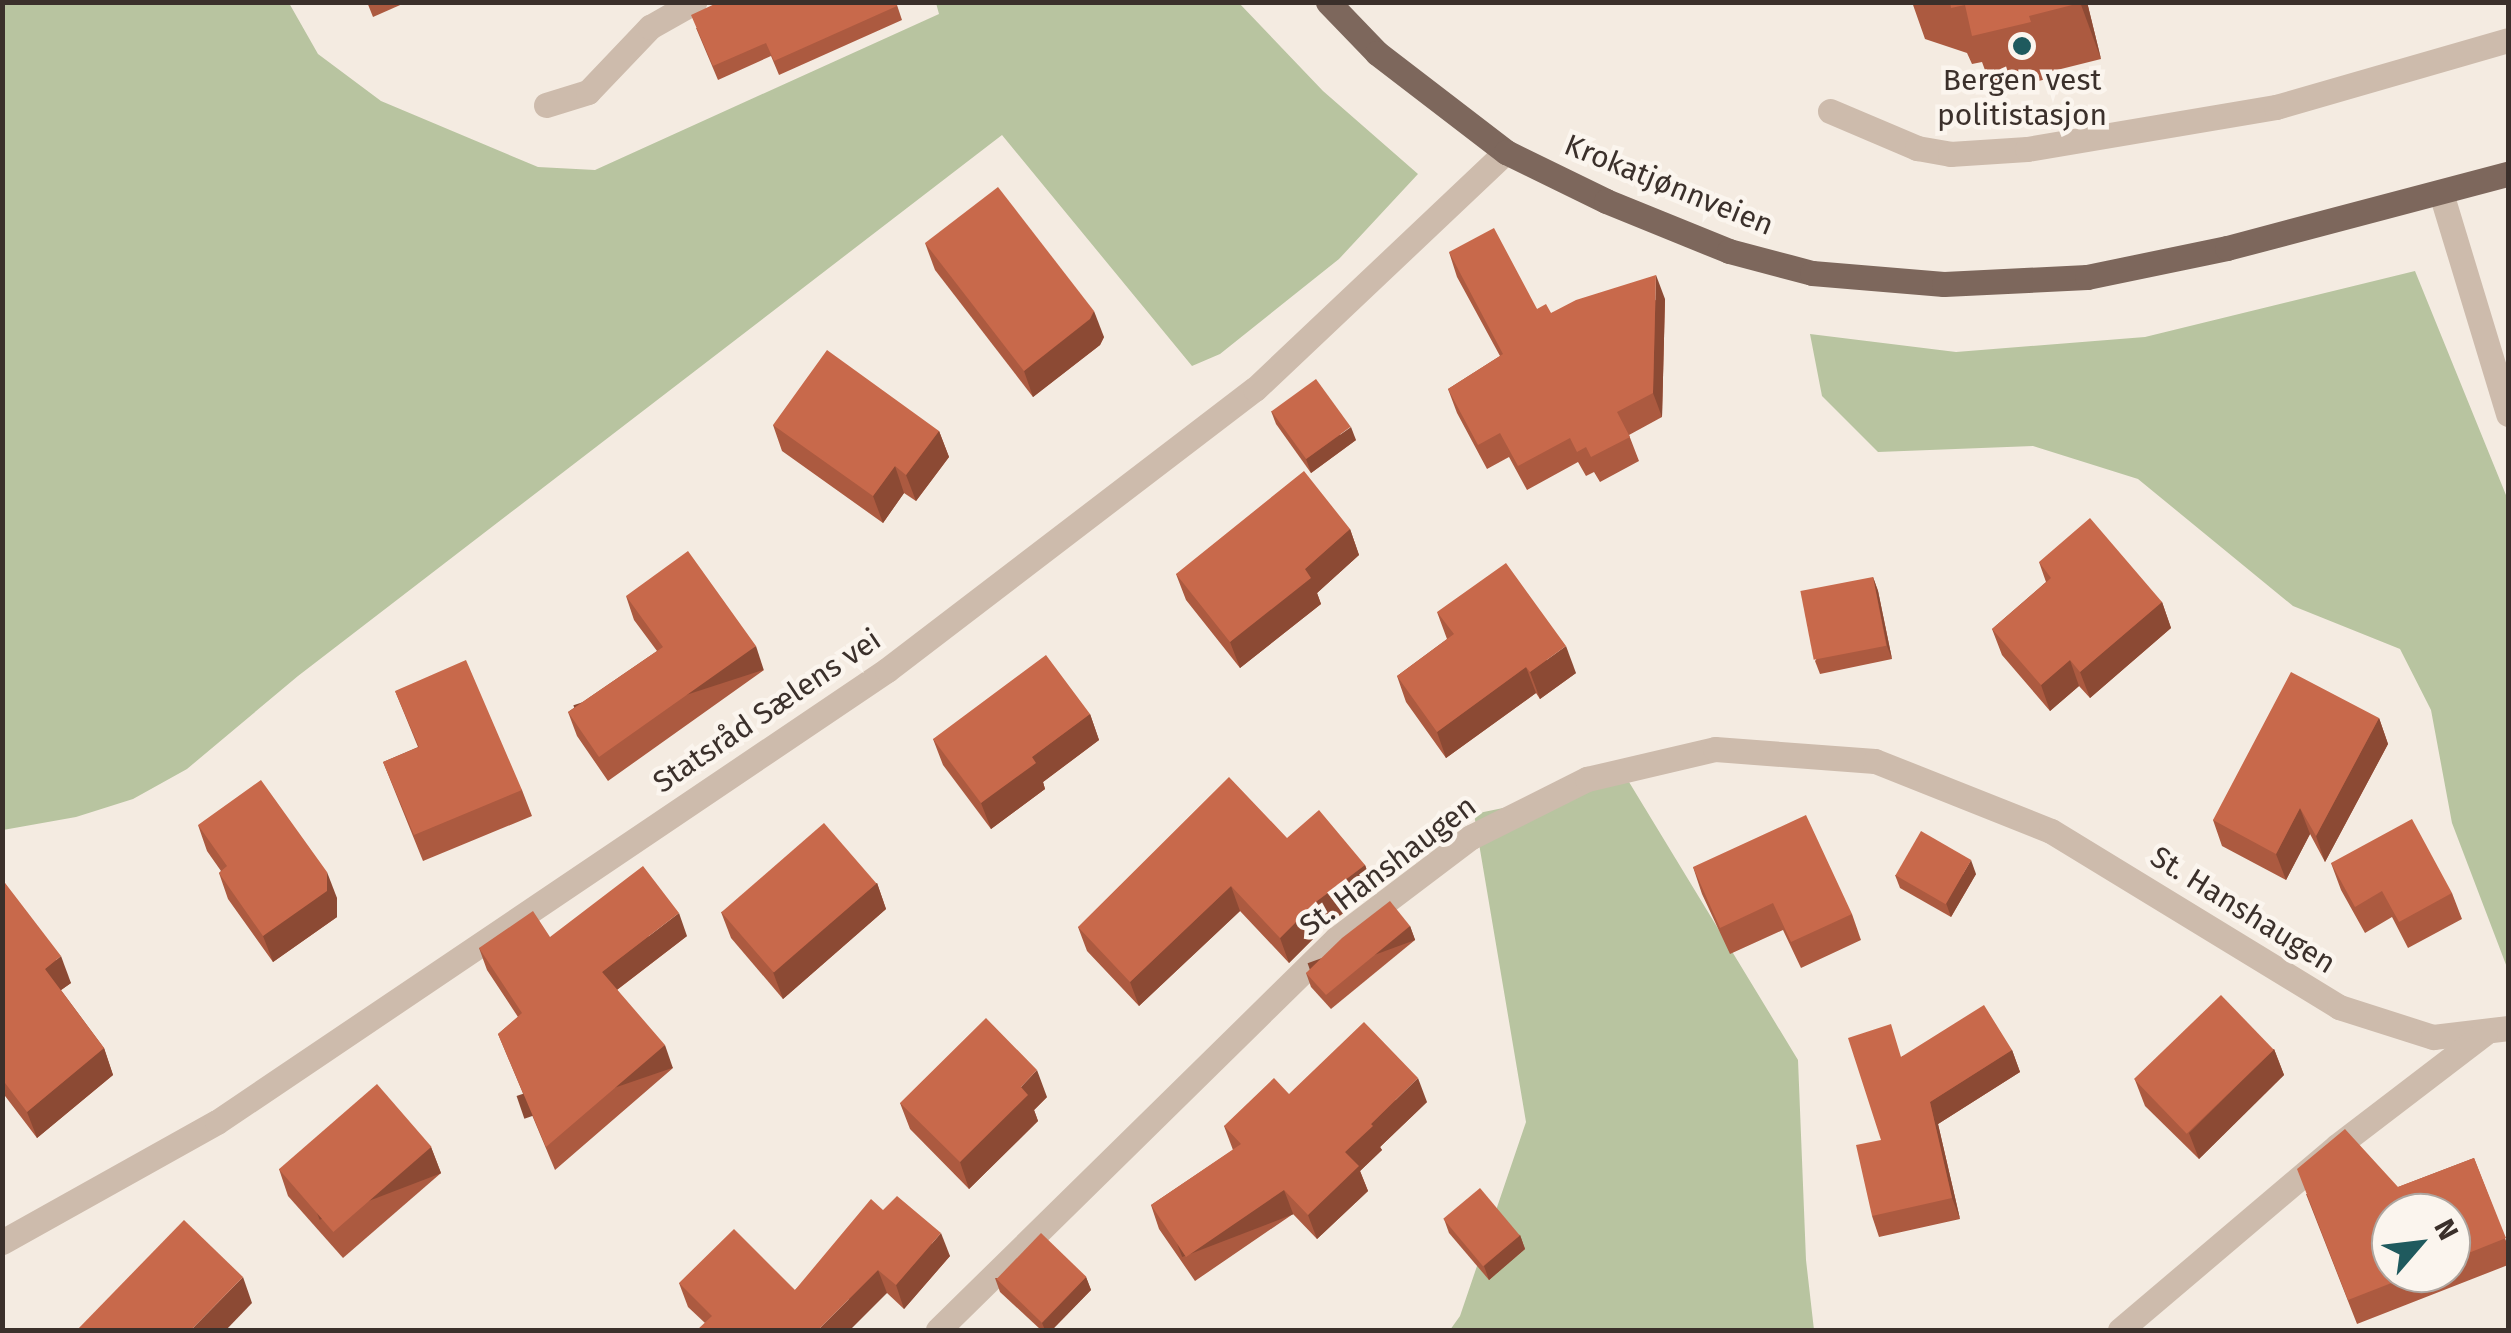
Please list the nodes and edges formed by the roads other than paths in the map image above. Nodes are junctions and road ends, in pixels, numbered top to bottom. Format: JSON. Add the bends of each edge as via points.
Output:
{"nodes":[{"id":1,"x":694,"y":2,"type":"edge"},
{"id":2,"x":1328,"y":2,"type":"edge"},
{"id":3,"x":2508,"y":40,"type":"edge"},
{"id":4,"x":546,"y":104,"type":"dead end"},
{"id":5,"x":1830,"y":110,"type":"dead end"},
{"id":6,"x":1506,"y":152,"type":"junction"},
{"id":7,"x":2508,"y":174,"type":"edge"},
{"id":8,"x":2441,"y":193,"type":"junction"},
{"id":9,"x":2508,"y":414,"type":"edge"},
{"id":10,"x":2496,"y":1030,"type":"edge"},
{"id":11,"x":2,"y":1242,"type":"edge"},
{"id":12,"x":938,"y":1330,"type":"edge"},
{"id":13,"x":2120,"y":1330,"type":"edge"}],
"edges":[{"from":1,"to":4,"type":"street","via":[[650,27],[588,92]]},
{"from":2,"to":6,"type":"main road","name":"Krokatjønnveien","via":[[1377,52]]},
{"from":3,"to":5,"type":"street","via":[[2276,107],[2027,149],[1950,154],[1917,148]]},
{"from":6,"to":8,"type":"main road","name":"Krokatjønnveien","via":[[1729,251],[1812,272],[1944,284],[2087,277]]},
{"from":6,"to":11,"type":"street","name":"Statsråd Sælens vei","via":[[1254,390],[887,670],[217,1122]]},
{"from":7,"to":8,"type":"main road","name":"Krokatjønnveien"},
{"from":8,"to":9,"type":"street"},
{"from":10,"to":12,"type":"street","name":"St. Hanshaugen","via":[[2433,1037],[2339,1007],[2050,830],[1875,761],[1715,749],[1587,779],[1471,837],[1336,939]]},
{"from":10,"to":13,"type":"street","name":"St. Hanshaugen","via":[[2337,1146]]}]}
